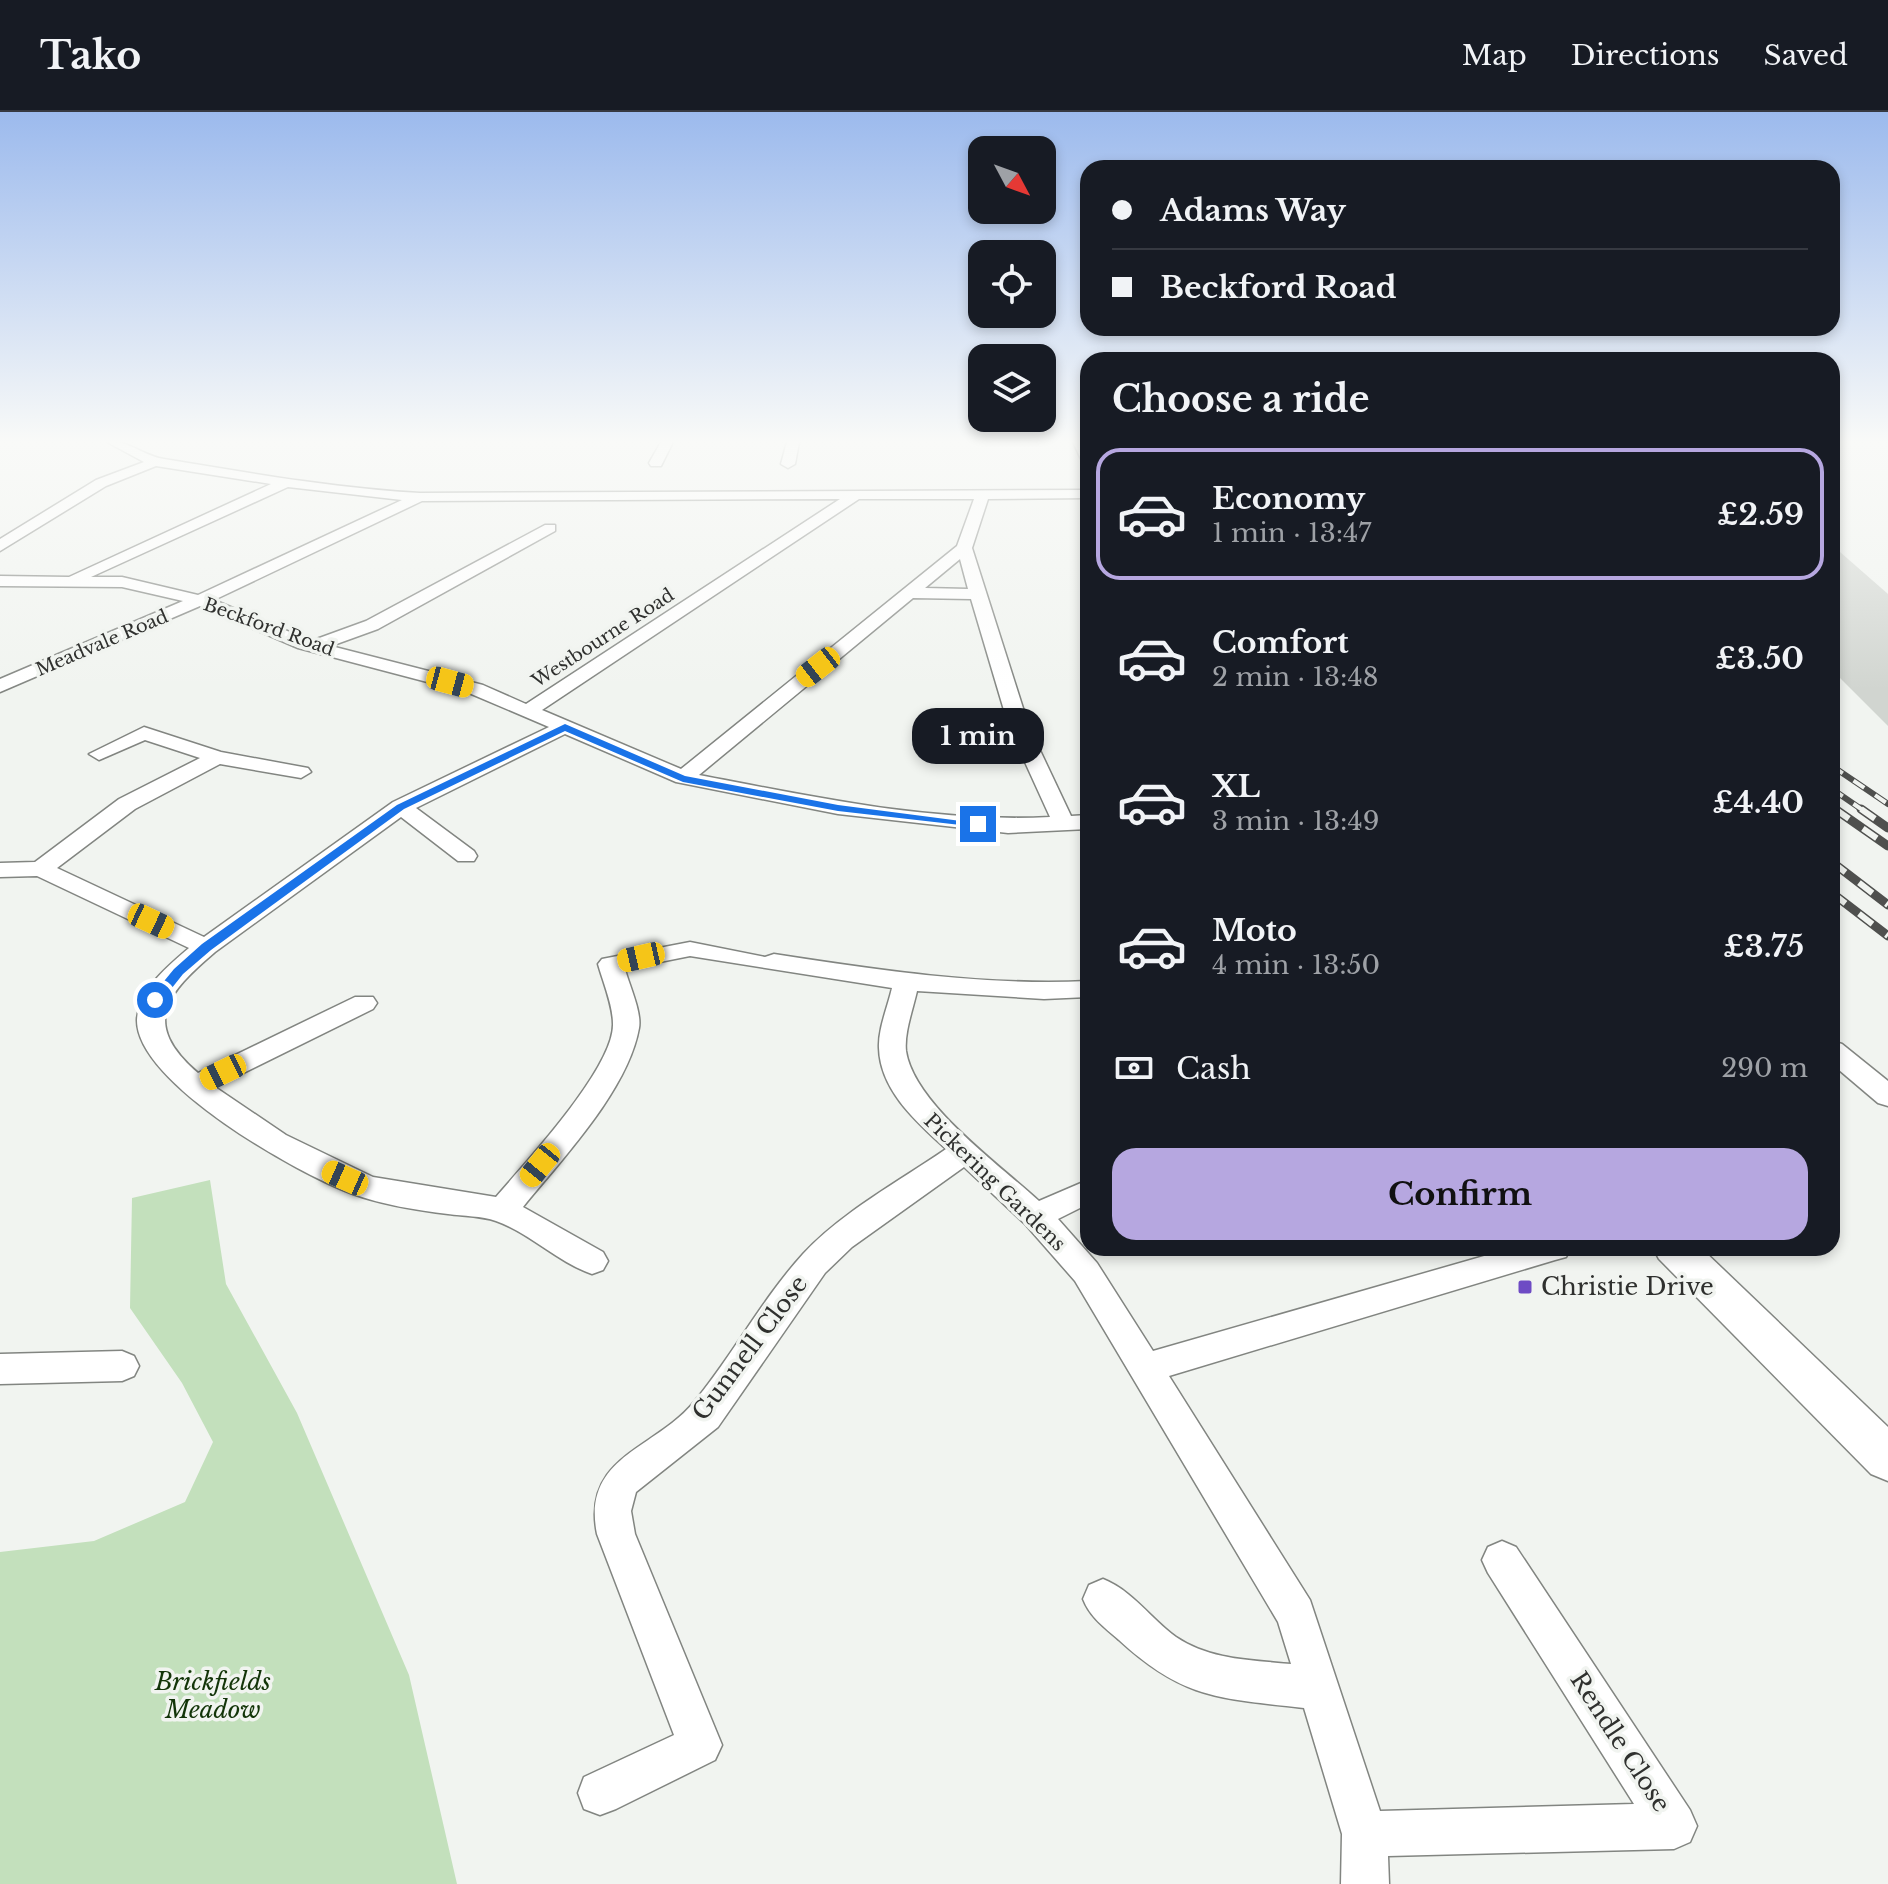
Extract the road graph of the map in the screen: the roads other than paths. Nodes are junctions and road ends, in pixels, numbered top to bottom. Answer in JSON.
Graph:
{"nodes":[{"id":1,"x":34,"y":525,"type":"edge"},
{"id":2,"x":193,"y":525,"type":"edge"},
{"id":3,"x":361,"y":525,"type":"edge"},
{"id":4,"x":811,"y":525,"type":"edge"},
{"id":5,"x":972,"y":525,"type":"edge"},
{"id":6,"x":550,"y":528,"type":"dead end"},
{"id":7,"x":0,"y":546,"type":"edge"},
{"id":8,"x":964,"y":548,"type":"junction"},
{"id":9,"x":0,"y":581,"type":"edge"},
{"id":10,"x":65,"y":583,"type":"junction"},
{"id":11,"x":912,"y":593,"type":"junction"},
{"id":12,"x":978,"y":594,"type":"junction"},
{"id":13,"x":200,"y":600,"type":"junction"},
{"id":14,"x":313,"y":646,"type":"junction"},
{"id":15,"x":0,"y":686,"type":"edge"},
{"id":16,"x":529,"y":710,"type":"junction"},
{"id":17,"x":565,"y":727,"type":"junction"},
{"id":18,"x":99,"y":754,"type":"dead end"},
{"id":19,"x":217,"y":757,"type":"junction"},
{"id":20,"x":301,"y":772,"type":"dead end"},
{"id":21,"x":683,"y":778,"type":"junction"},
{"id":22,"x":401,"y":807,"type":"junction"},
{"id":23,"x":1080,"y":822,"type":"edge"},
{"id":24,"x":1063,"y":823,"type":"junction"},
{"id":25,"x":466,"y":856,"type":"dead end"},
{"id":26,"x":41,"y":869,"type":"junction"},
{"id":27,"x":0,"y":870,"type":"edge"},
{"id":28,"x":206,"y":947,"type":"junction"},
{"id":29,"x":906,"y":982,"type":"junction"},
{"id":30,"x":1080,"y":989,"type":"edge"},
{"id":31,"x":364,"y":1003,"type":"dead end"},
{"id":32,"x":1840,"y":1057,"type":"edge"},
{"id":33,"x":194,"y":1086,"type":"junction"},
{"id":34,"x":1888,"y":1096,"type":"edge"},
{"id":35,"x":963,"y":1152,"type":"junction"},
{"id":36,"x":1080,"y":1195,"type":"edge"},
{"id":37,"x":503,"y":1210,"type":"junction"},
{"id":38,"x":1036,"y":1216,"type":"junction"},
{"id":39,"x":1528,"y":1256,"type":"edge"},
{"id":40,"x":1682,"y":1256,"type":"edge"},
{"id":41,"x":592,"y":1261,"type":"dead end"},
{"id":42,"x":122,"y":1366,"type":"dead end"},
{"id":43,"x":1145,"y":1368,"type":"junction"},
{"id":44,"x":0,"y":1369,"type":"edge"},
{"id":45,"x":1888,"y":1459,"type":"edge"},
{"id":46,"x":1502,"y":1560,"type":"dead end"},
{"id":47,"x":1103,"y":1599,"type":"dead end"},
{"id":48,"x":1319,"y":1688,"type":"junction"},
{"id":49,"x":600,"y":1793,"type":"dead end"},
{"id":50,"x":1365,"y":1834,"type":"junction"},
{"id":51,"x":1365,"y":1884,"type":"edge"}],
"edges":[{"from":1,"to":7,"type":"street"},
{"from":2,"to":10,"type":"street"},
{"from":3,"to":13,"type":"street","name":"Meadvale Road"},
{"from":4,"to":16,"type":"street","name":"Westbourne Road"},
{"from":5,"to":8,"type":"street"},
{"from":6,"to":14,"type":"street"},
{"from":8,"to":11,"type":"street"},
{"from":8,"to":12,"type":"street"},
{"from":9,"to":10,"type":"street","name":"Beckford Road"},
{"from":10,"to":13,"type":"street","name":"Beckford Road"},
{"from":11,"to":12,"type":"street"},
{"from":11,"to":21,"type":"street"},
{"from":12,"to":24,"type":"street"},
{"from":13,"to":14,"type":"street","name":"Beckford Road"},
{"from":13,"to":15,"type":"street","name":"Meadvale Road"},
{"from":14,"to":16,"type":"street","name":"Beckford Road"},
{"from":16,"to":17,"type":"street","name":"Beckford Road"},
{"from":17,"to":21,"type":"street","name":"Beckford Road"},
{"from":17,"to":22,"type":"street"},
{"from":18,"to":19,"type":"street"},
{"from":19,"to":20,"type":"street"},
{"from":19,"to":26,"type":"street"},
{"from":21,"to":24,"type":"street","name":"Beckford Road"},
{"from":22,"to":25,"type":"street"},
{"from":22,"to":28,"type":"street"},
{"from":23,"to":24,"type":"street","name":"Beckford Road"},
{"from":26,"to":27,"type":"street"},
{"from":26,"to":28,"type":"street"},
{"from":28,"to":33,"type":"street"},
{"from":29,"to":30,"type":"street"},
{"from":29,"to":35,"type":"street","name":"Pickering Gardens"},
{"from":29,"to":37,"type":"street"},
{"from":31,"to":33,"type":"street"},
{"from":32,"to":34,"type":"street"},
{"from":33,"to":37,"type":"street"},
{"from":35,"to":38,"type":"street","name":"Pickering Gardens"},
{"from":35,"to":49,"type":"street","name":"Gunnell Close"},
{"from":36,"to":38,"type":"street"},
{"from":37,"to":41,"type":"street"},
{"from":38,"to":43,"type":"street","name":"Pickering Gardens"},
{"from":39,"to":43,"type":"street"},
{"from":40,"to":45,"type":"street"},
{"from":42,"to":44,"type":"street"},
{"from":43,"to":48,"type":"street"},
{"from":46,"to":50,"type":"street","name":"Rendle Close"},
{"from":47,"to":48,"type":"street"},
{"from":48,"to":50,"type":"street"},
{"from":50,"to":51,"type":"street"}]}
